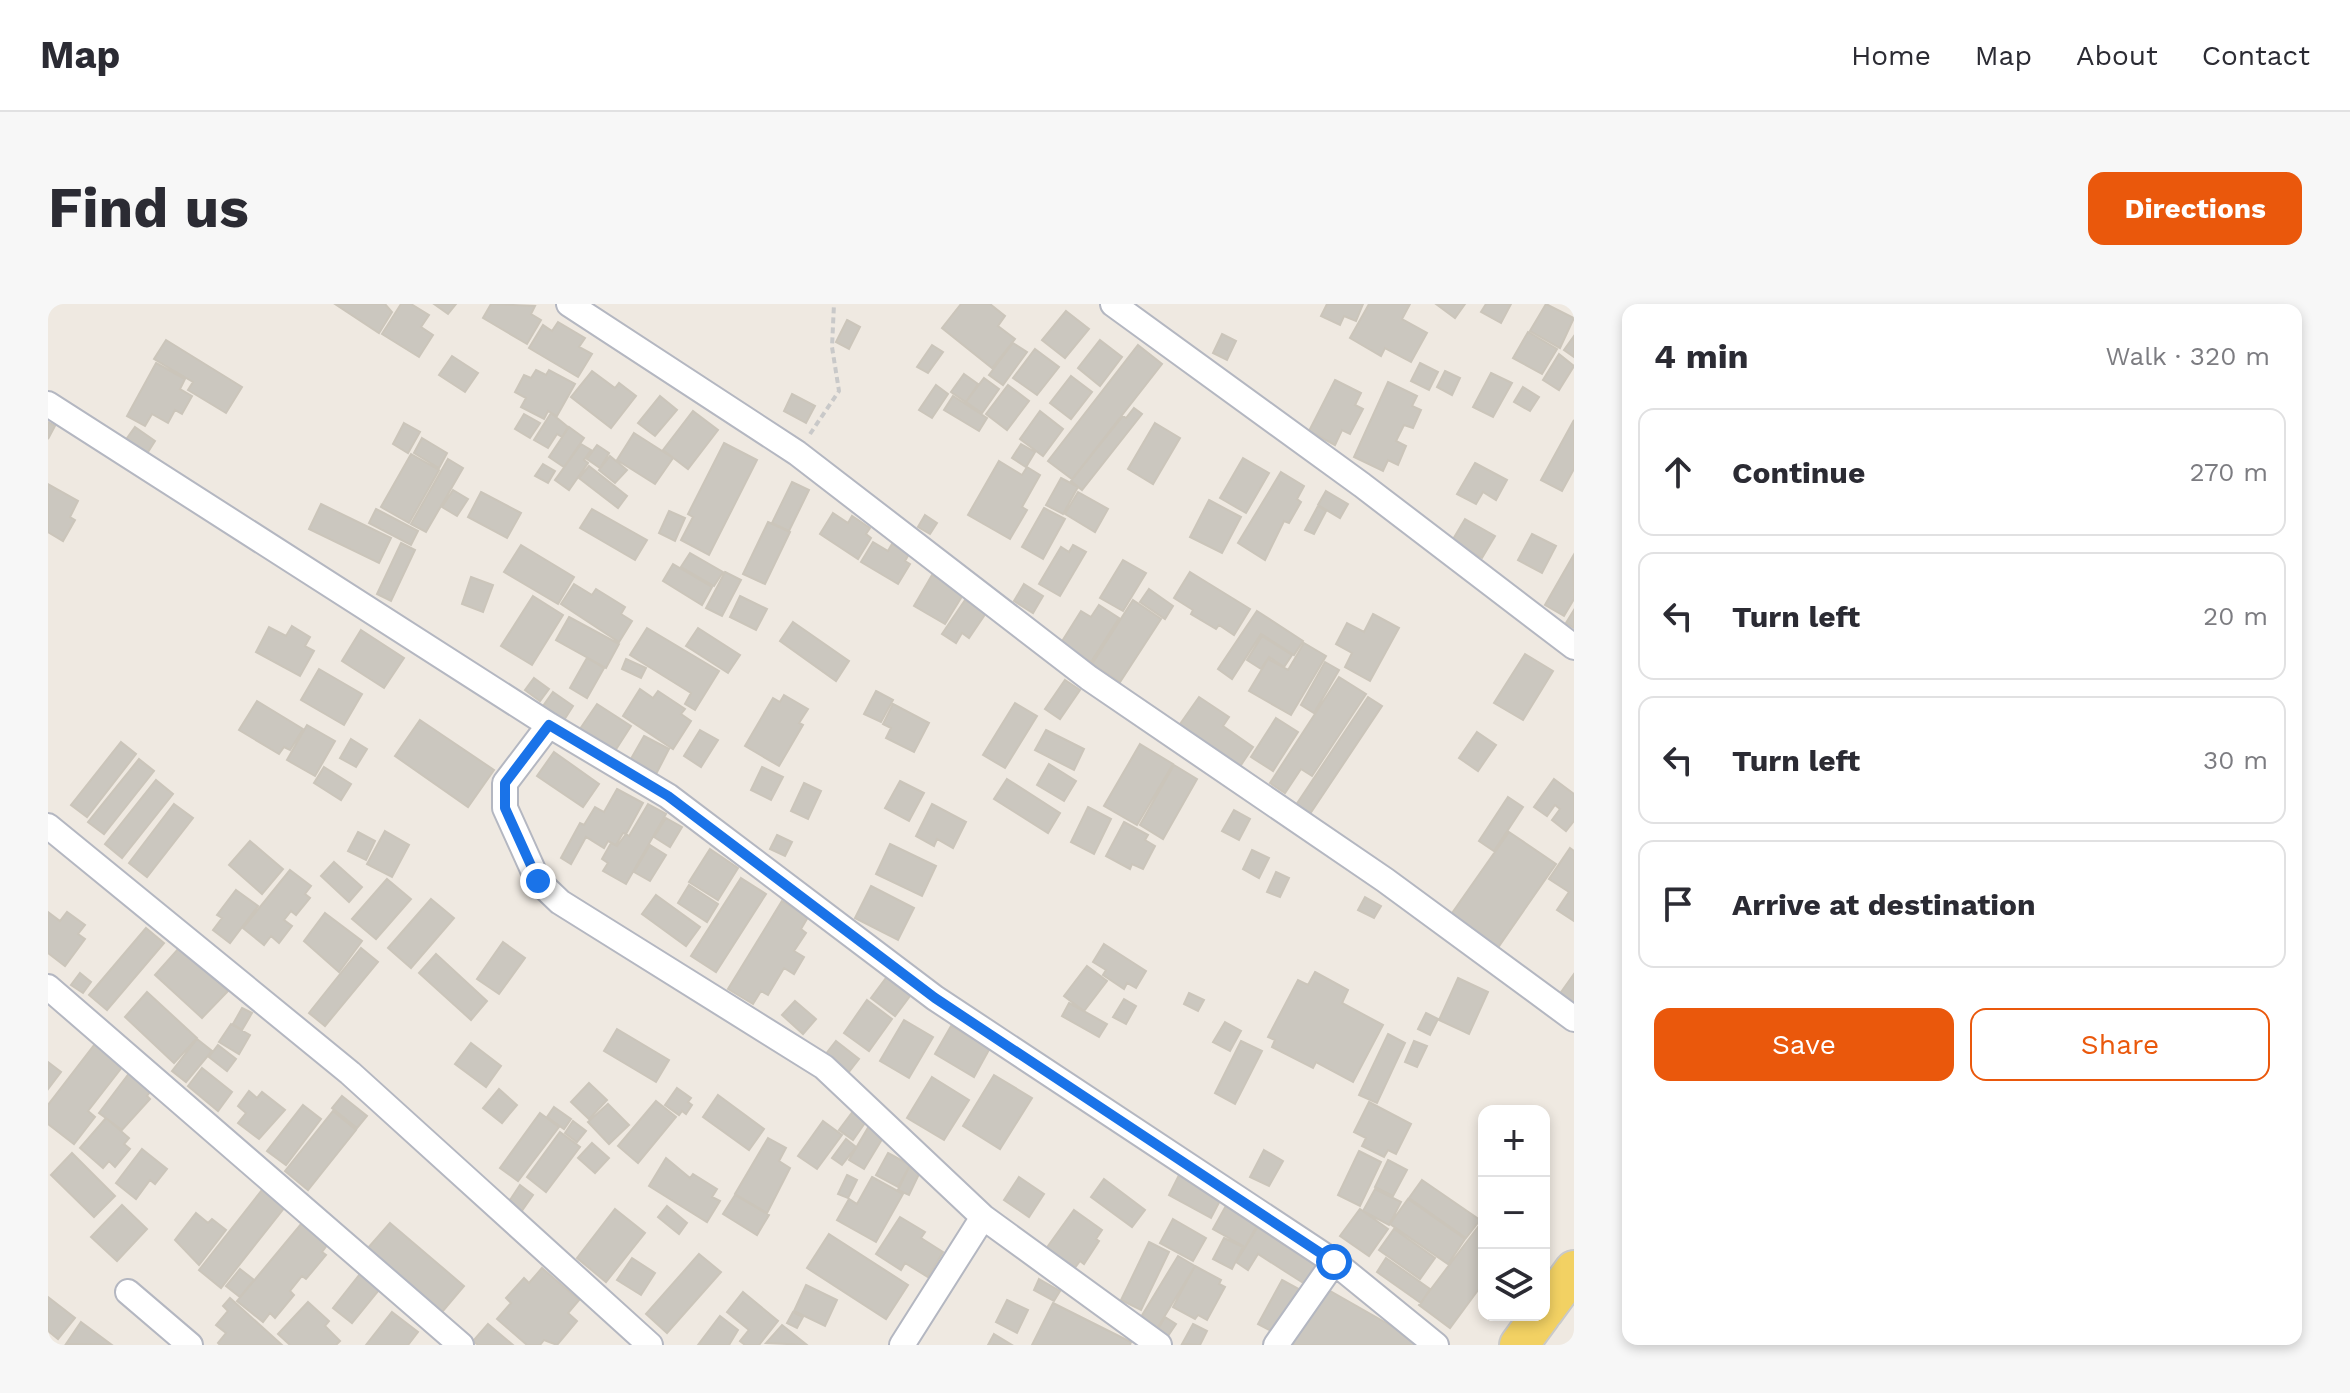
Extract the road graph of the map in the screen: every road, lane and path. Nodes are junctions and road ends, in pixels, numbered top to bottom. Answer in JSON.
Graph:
{"nodes":[{"id":1,"x":569,"y":304,"type":"edge"},
{"id":2,"x":834,"y":304,"type":"edge"},
{"id":3,"x":1113,"y":304,"type":"edge"},
{"id":4,"x":48,"y":404,"type":"edge"},
{"id":5,"x":797,"y":453,"type":"junction"},
{"id":6,"x":1574,"y":647,"type":"edge"},
{"id":7,"x":549,"y":725,"type":"junction"},
{"id":8,"x":48,"y":826,"type":"edge"},
{"id":9,"x":48,"y":987,"type":"edge"},
{"id":10,"x":1574,"y":1019,"type":"edge"},
{"id":11,"x":983,"y":1217,"type":"junction"},
{"id":12,"x":1334,"y":1262,"type":"junction"},
{"id":13,"x":1574,"y":1270,"type":"edge"},
{"id":14,"x":128,"y":1292,"type":"dead end"},
{"id":15,"x":1550,"y":1303,"type":"edge"},
{"id":16,"x":1537,"y":1321,"type":"edge"},
{"id":17,"x":190,"y":1345,"type":"edge"},
{"id":18,"x":461,"y":1345,"type":"edge"},
{"id":19,"x":650,"y":1345,"type":"edge"},
{"id":20,"x":902,"y":1345,"type":"edge"},
{"id":21,"x":1159,"y":1345,"type":"edge"},
{"id":22,"x":1276,"y":1345,"type":"edge"},
{"id":23,"x":1436,"y":1345,"type":"edge"},
{"id":24,"x":1519,"y":1345,"type":"edge"}],
"edges":[{"from":1,"to":5,"type":"street"},
{"from":2,"to":5,"type":"path"},
{"from":3,"to":6,"type":"street"},
{"from":4,"to":7,"type":"street"},
{"from":5,"to":10,"type":"street"},
{"from":7,"to":11,"type":"street"},
{"from":7,"to":12,"type":"street"},
{"from":8,"to":19,"type":"street"},
{"from":9,"to":18,"type":"street"},
{"from":11,"to":20,"type":"street"},
{"from":11,"to":21,"type":"street"},
{"from":12,"to":22,"type":"street"},
{"from":12,"to":23,"type":"street"},
{"from":13,"to":15,"type":"main road"},
{"from":14,"to":17,"type":"street"},
{"from":16,"to":24,"type":"main road"}]}
